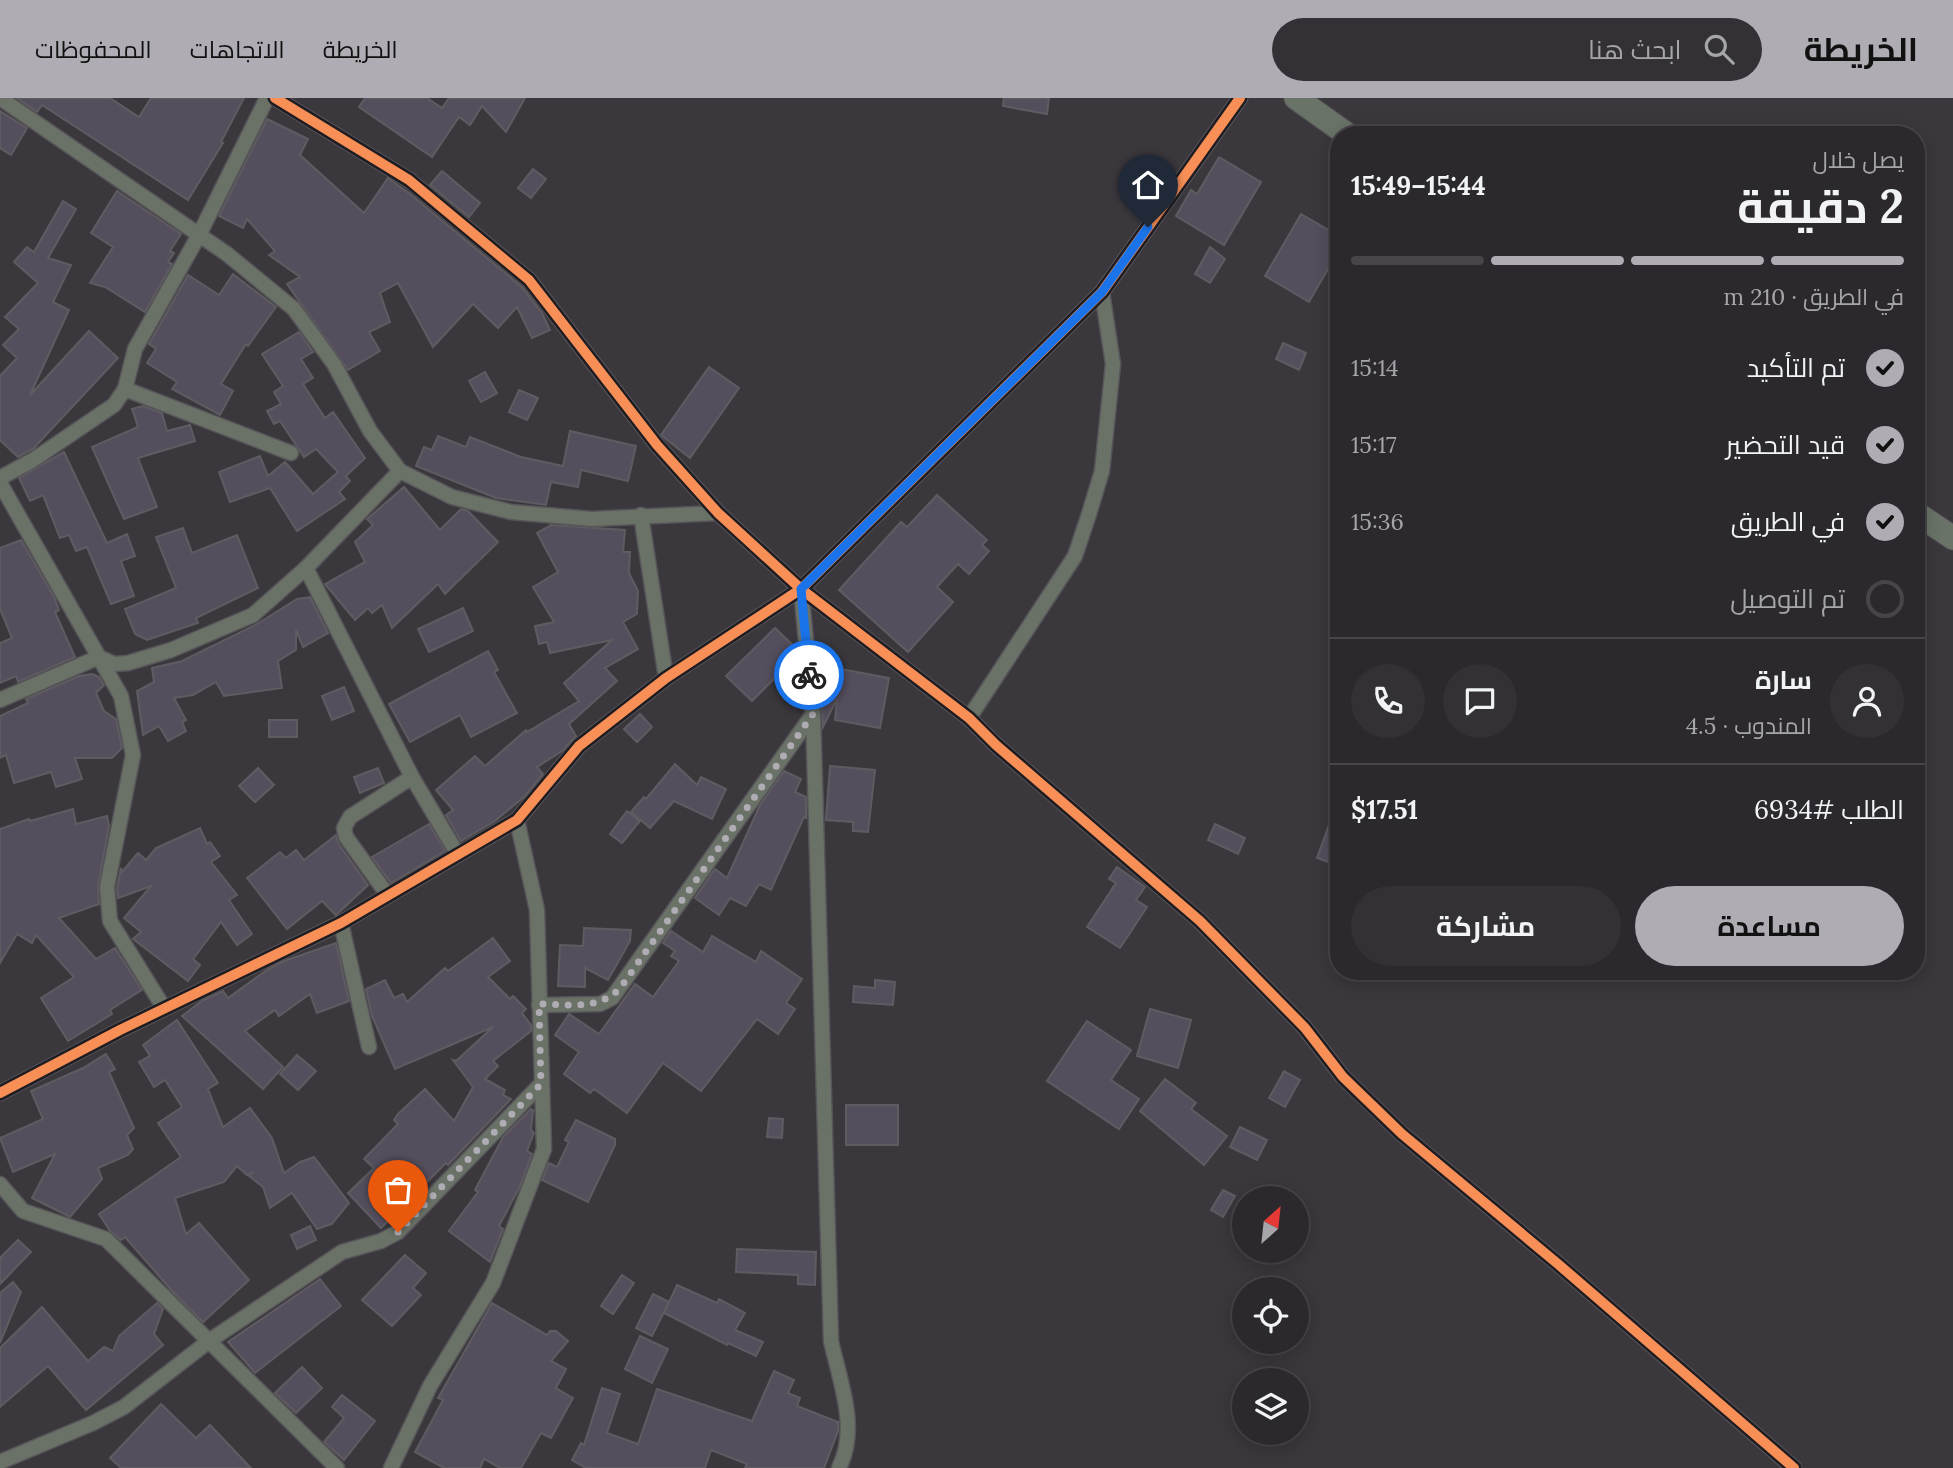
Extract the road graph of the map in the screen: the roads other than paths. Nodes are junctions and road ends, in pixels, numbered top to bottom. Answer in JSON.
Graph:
{"nodes":[{"id":1,"x":0,"y":98,"type":"edge"},
{"id":2,"x":267,"y":98,"type":"edge"},
{"id":3,"x":275,"y":98,"type":"edge"},
{"id":4,"x":1240,"y":98,"type":"edge"},
{"id":5,"x":1277,"y":98,"type":"edge"},
{"id":6,"x":1302,"y":103,"type":"edge"},
{"id":7,"x":1335,"y":126,"type":"edge"},
{"id":8,"x":199,"y":235,"type":"junction"},
{"id":9,"x":1102,"y":292,"type":"junction"},
{"id":10,"x":125,"y":389,"type":"junction"},
{"id":11,"x":290,"y":453,"type":"dead end"},
{"id":12,"x":400,"y":471,"type":"junction"},
{"id":13,"x":0,"y":478,"type":"edge"},
{"id":14,"x":0,"y":483,"type":"edge"},
{"id":15,"x":718,"y":513,"type":"junction"},
{"id":16,"x":641,"y":515,"type":"junction"},
{"id":17,"x":1925,"y":519,"type":"edge"},
{"id":18,"x":1953,"y":538,"type":"edge"},
{"id":19,"x":306,"y":568,"type":"junction"},
{"id":20,"x":801,"y":589,"type":"junction"},
{"id":21,"x":99,"y":657,"type":"junction"},
{"id":22,"x":666,"y":678,"type":"junction"},
{"id":23,"x":0,"y":701,"type":"edge"},
{"id":24,"x":813,"y":714,"type":"junction"},
{"id":25,"x":969,"y":718,"type":"junction"},
{"id":26,"x":412,"y":776,"type":"junction"},
{"id":27,"x":517,"y":820,"type":"junction"},
{"id":28,"x":457,"y":853,"type":"junction"},
{"id":29,"x":387,"y":894,"type":"junction"},
{"id":30,"x":341,"y":923,"type":"junction"},
{"id":31,"x":539,"y":1004,"type":"junction"},
{"id":32,"x":164,"y":1008,"type":"junction"},
{"id":33,"x":369,"y":1047,"type":"dead end"},
{"id":34,"x":541,"y":1084,"type":"junction"},
{"id":35,"x":0,"y":1093,"type":"edge"},
{"id":36,"x":0,"y":1184,"type":"edge"},
{"id":37,"x":209,"y":1341,"type":"junction"},
{"id":38,"x":0,"y":1462,"type":"edge"},
{"id":39,"x":337,"y":1468,"type":"edge"},
{"id":40,"x":391,"y":1468,"type":"edge"},
{"id":41,"x":839,"y":1468,"type":"edge"},
{"id":42,"x":1794,"y":1468,"type":"edge"}],
"edges":[{"from":1,"to":8,"type":"street"},
{"from":2,"to":8,"type":"street"},
{"from":3,"to":15,"type":"street"},
{"from":4,"to":9,"type":"street"},
{"from":5,"to":6,"type":"main road"},
{"from":6,"to":7,"type":"main road"},
{"from":8,"to":10,"type":"street"},
{"from":8,"to":12,"type":"street"},
{"from":9,"to":20,"type":"street"},
{"from":9,"to":25,"type":"street"},
{"from":10,"to":11,"type":"street"},
{"from":10,"to":13,"type":"street"},
{"from":12,"to":16,"type":"street"},
{"from":12,"to":19,"type":"street"},
{"from":14,"to":21,"type":"street"},
{"from":15,"to":16,"type":"street"},
{"from":15,"to":20,"type":"street"},
{"from":16,"to":22,"type":"street"},
{"from":17,"to":18,"type":"main road"},
{"from":19,"to":21,"type":"street"},
{"from":19,"to":26,"type":"street"},
{"from":20,"to":22,"type":"street"},
{"from":20,"to":24,"type":"street"},
{"from":20,"to":25,"type":"street"},
{"from":21,"to":23,"type":"street"},
{"from":21,"to":32,"type":"street"},
{"from":22,"to":27,"type":"street"},
{"from":24,"to":31,"type":"street"},
{"from":24,"to":41,"type":"street"},
{"from":25,"to":42,"type":"street"},
{"from":26,"to":28,"type":"street"},
{"from":26,"to":29,"type":"street"},
{"from":27,"to":28,"type":"street"},
{"from":27,"to":31,"type":"street"},
{"from":28,"to":29,"type":"street"},
{"from":29,"to":30,"type":"street"},
{"from":30,"to":32,"type":"street"},
{"from":30,"to":33,"type":"street"},
{"from":31,"to":34,"type":"street"},
{"from":32,"to":35,"type":"street"},
{"from":34,"to":37,"type":"street"},
{"from":34,"to":40,"type":"street"},
{"from":36,"to":37,"type":"street"},
{"from":37,"to":38,"type":"street"},
{"from":37,"to":39,"type":"street"}]}
